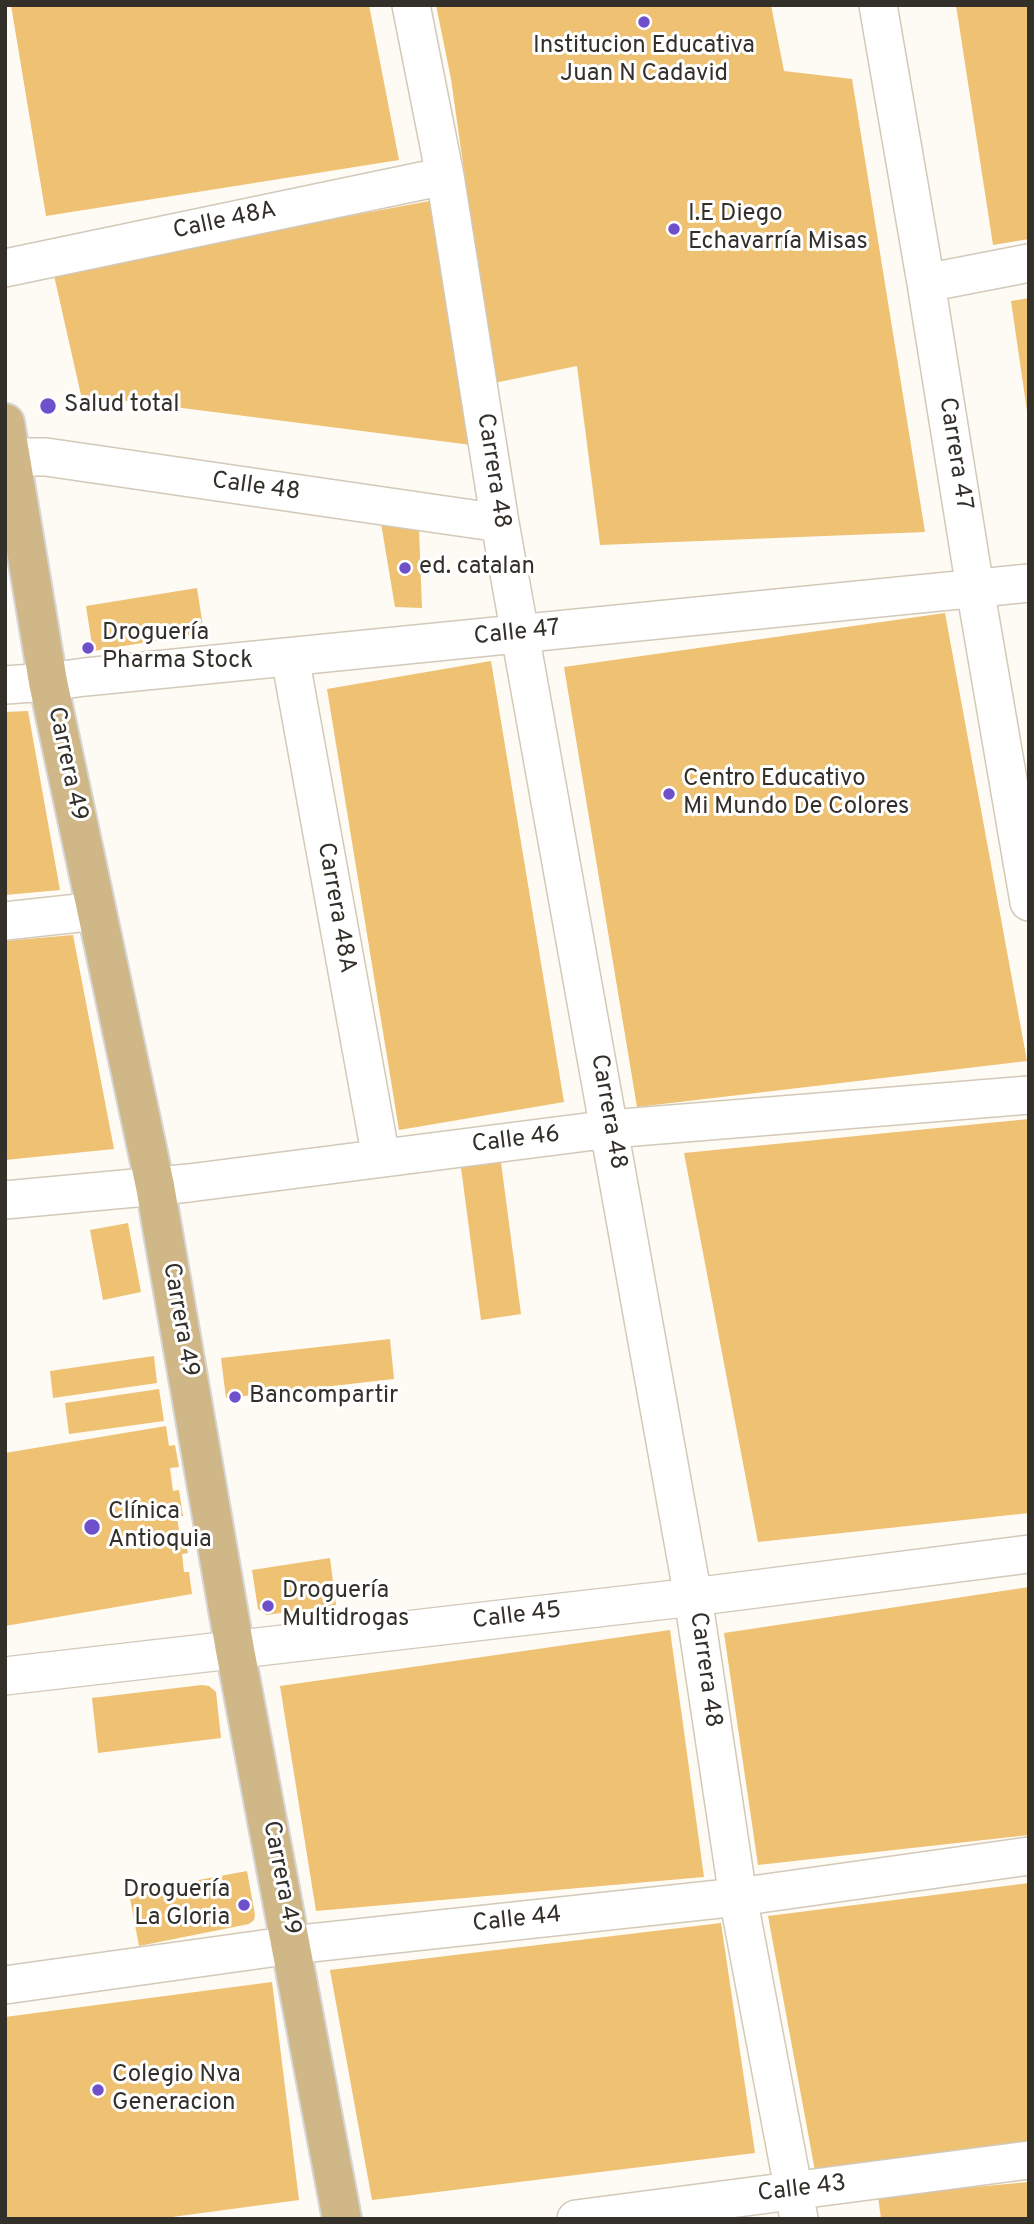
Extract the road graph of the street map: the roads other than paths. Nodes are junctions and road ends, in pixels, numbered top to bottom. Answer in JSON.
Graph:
{"nodes":[{"id":1,"x":411,"y":5,"type":"edge"},
{"id":2,"x":878,"y":5,"type":"edge"},
{"id":3,"x":445,"y":177,"type":"junction"},
{"id":4,"x":1029,"y":263,"type":"edge"},
{"id":5,"x":5,"y":268,"type":"edge"},
{"id":6,"x":926,"y":283,"type":"junction"},
{"id":7,"x":8,"y":441,"type":"edge"},
{"id":8,"x":500,"y":523,"type":"junction"},
{"id":9,"x":1029,"y":583,"type":"edge"},
{"id":10,"x":975,"y":588,"type":"junction"},
{"id":11,"x":520,"y":633,"type":"junction"},
{"id":12,"x":290,"y":657,"type":"junction"},
{"id":13,"x":48,"y":682,"type":"junction"},
{"id":14,"x":5,"y":685,"type":"edge"},
{"id":15,"x":1029,"y":902,"type":"edge"},
{"id":16,"x":97,"y":911,"type":"junction"},
{"id":17,"x":5,"y":921,"type":"edge"},
{"id":18,"x":1029,"y":1095,"type":"edge"},
{"id":19,"x":610,"y":1129,"type":"junction"},
{"id":20,"x":381,"y":1158,"type":"junction"},
{"id":21,"x":155,"y":1186,"type":"junction"},
{"id":22,"x":5,"y":1200,"type":"edge"},
{"id":23,"x":1029,"y":1554,"type":"edge"},
{"id":24,"x":693,"y":1597,"type":"junction"},
{"id":25,"x":235,"y":1650,"type":"junction"},
{"id":26,"x":5,"y":1676,"type":"edge"},
{"id":27,"x":1029,"y":1856,"type":"edge"},
{"id":28,"x":738,"y":1897,"type":"junction"},
{"id":29,"x":292,"y":1945,"type":"junction"},
{"id":30,"x":5,"y":1985,"type":"edge"},
{"id":31,"x":1029,"y":2160,"type":"edge"},
{"id":32,"x":796,"y":2205,"type":"edge"},
{"id":33,"x":342,"y":2219,"type":"edge"},
{"id":34,"x":576,"y":2219,"type":"edge"}],
"edges":[{"from":1,"to":3,"type":"street","name":"Carrera 48"},
{"from":2,"to":6,"type":"street","name":"Carrera 47"},
{"from":3,"to":5,"type":"street","name":"Calle 48A"},
{"from":3,"to":8,"type":"street","name":"Carrera 48"},
{"from":4,"to":6,"type":"street"},
{"from":6,"to":10,"type":"street","name":"Carrera 47"},
{"from":7,"to":8,"type":"street","name":"Calle 48"},
{"from":7,"to":13,"type":"main road","name":"Carrera 49"},
{"from":8,"to":11,"type":"street","name":"Carrera 48"},
{"from":9,"to":10,"type":"street","name":"Calle 47"},
{"from":10,"to":11,"type":"street","name":"Calle 47"},
{"from":10,"to":15,"type":"street","name":"Carrera 47"},
{"from":11,"to":12,"type":"street","name":"Calle 47"},
{"from":11,"to":19,"type":"street","name":"Carrera 48"},
{"from":12,"to":13,"type":"street","name":"Calle 47"},
{"from":12,"to":20,"type":"street","name":"Carrera 48A"},
{"from":13,"to":14,"type":"street","name":"Calle 47"},
{"from":13,"to":16,"type":"main road","name":"Carrera 49"},
{"from":16,"to":17,"type":"street"},
{"from":16,"to":21,"type":"main road","name":"Carrera 49"},
{"from":18,"to":19,"type":"street","name":"Calle 46"},
{"from":19,"to":20,"type":"street","name":"Calle 46"},
{"from":19,"to":24,"type":"street","name":"Carrera 48"},
{"from":20,"to":21,"type":"street","name":"Calle 46"},
{"from":21,"to":22,"type":"street","name":"Calle 46"},
{"from":21,"to":25,"type":"main road","name":"Carrera 49"},
{"from":23,"to":24,"type":"street","name":"Calle 45"},
{"from":24,"to":25,"type":"street","name":"Calle 45"},
{"from":24,"to":28,"type":"street","name":"Carrera 48"},
{"from":25,"to":26,"type":"street","name":"Calle 45"},
{"from":25,"to":29,"type":"main road","name":"Carrera 49"},
{"from":27,"to":28,"type":"street","name":"Calle 44"},
{"from":28,"to":29,"type":"street","name":"Calle 44"},
{"from":28,"to":32,"type":"street","name":"Carrera 48"},
{"from":29,"to":30,"type":"street","name":"Calle 44"},
{"from":29,"to":33,"type":"main road","name":"Carrera 49"},
{"from":31,"to":32,"type":"street","name":"Calle 43"},
{"from":32,"to":34,"type":"street","name":"Calle 43"}]}
